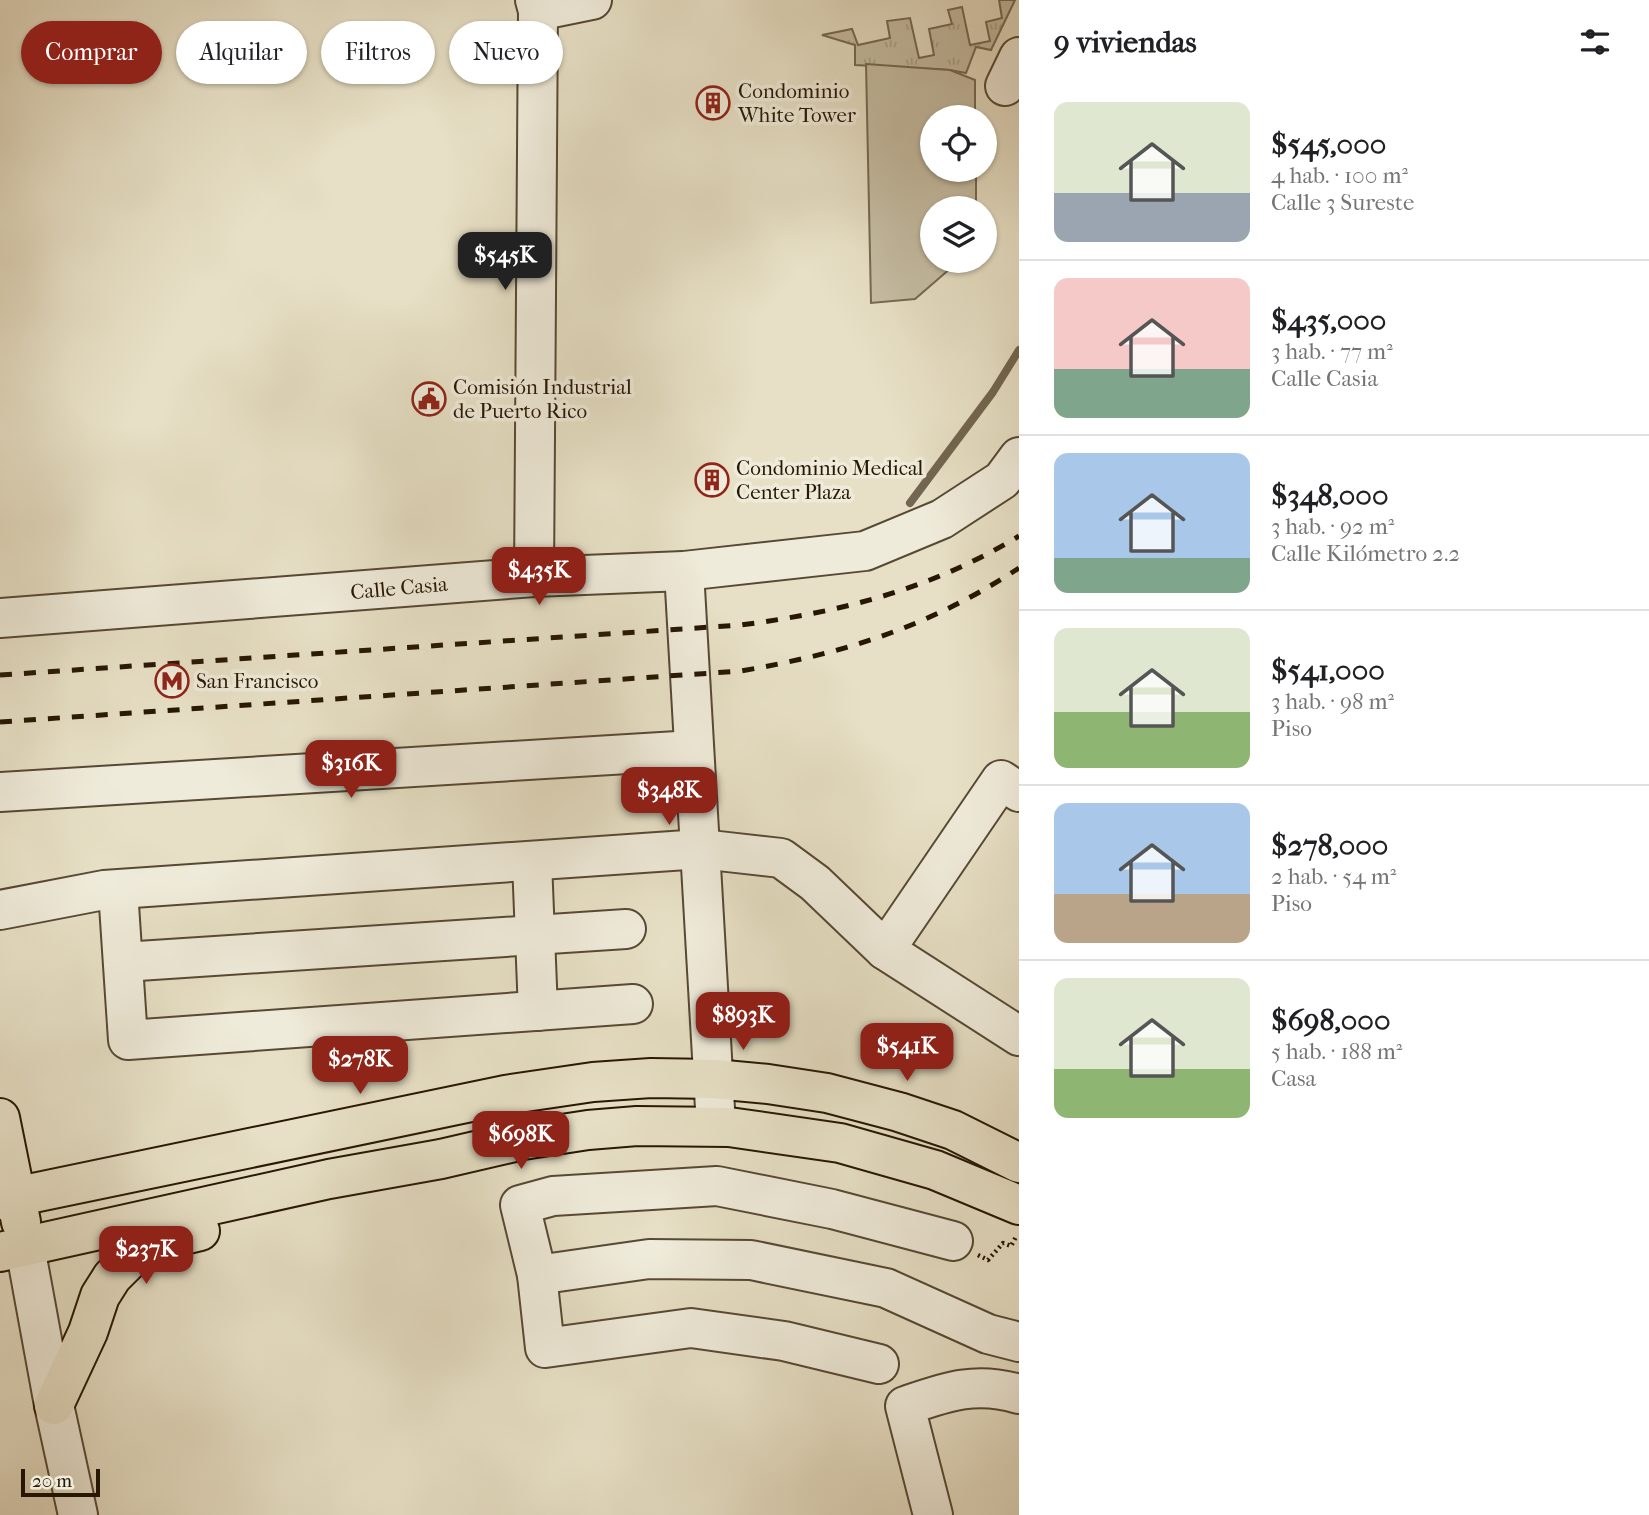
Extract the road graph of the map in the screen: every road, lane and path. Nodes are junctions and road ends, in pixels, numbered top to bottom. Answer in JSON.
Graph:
{"nodes":[{"id":1,"x":592,"y":0,"type":"edge"},
{"id":2,"x":536,"y":5,"type":"edge"},
{"id":3,"x":1019,"y":457,"type":"edge"},
{"id":4,"x":684,"y":571,"type":"junction"},
{"id":5,"x":534,"y":577,"type":"junction"},
{"id":6,"x":0,"y":618,"type":"edge"},
{"id":7,"x":694,"y":750,"type":"junction"},
{"id":8,"x":0,"y":792,"type":"edge"},
{"id":9,"x":1019,"y":792,"type":"edge"},
{"id":10,"x":701,"y":849,"type":"junction"},
{"id":11,"x":532,"y":863,"type":"junction"},
{"id":12,"x":118,"y":890,"type":"junction"},
{"id":13,"x":0,"y":910,"type":"edge"},
{"id":14,"x":626,"y":929,"type":"dead end"},
{"id":15,"x":536,"y":934,"type":"junction"},
{"id":16,"x":885,"y":950,"type":"junction"},
{"id":17,"x":122,"y":962,"type":"junction"},
{"id":18,"x":634,"y":1004,"type":"dead end"},
{"id":19,"x":538,"y":1011,"type":"junction"},
{"id":20,"x":1019,"y":1036,"type":"edge"},
{"id":21,"x":714,"y":1079,"type":"junction"},
{"id":22,"x":0,"y":1118,"type":"edge"},
{"id":23,"x":716,"y":1126,"type":"junction"},
{"id":24,"x":1019,"y":1163,"type":"edge"},
{"id":25,"x":262,"y":1195,"type":"junction"},
{"id":26,"x":8,"y":1199,"type":"edge"},
{"id":27,"x":1015,"y":1216,"type":"edge"},
{"id":28,"x":953,"y":1241,"type":"dead end"},
{"id":29,"x":13,"y":1250,"type":"edge"},
{"id":30,"x":988,"y":1260,"type":"dead end"},
{"id":31,"x":537,"y":1275,"type":"junction"},
{"id":32,"x":1019,"y":1342,"type":"edge"},
{"id":33,"x":879,"y":1364,"type":"dead end"},
{"id":34,"x":1019,"y":1394,"type":"edge"},
{"id":35,"x":54,"y":1405,"type":"junction"},
{"id":36,"x":78,"y":1515,"type":"edge"},
{"id":37,"x":933,"y":1515,"type":"edge"}],
"edges":[{"from":1,"to":2,"type":"street"},
{"from":2,"to":5,"type":"street"},
{"from":3,"to":4,"type":"street","name":"Calle Casia"},
{"from":4,"to":5,"type":"street","name":"Calle Casia"},
{"from":4,"to":7,"type":"street"},
{"from":5,"to":6,"type":"street","name":"Calle Casia"},
{"from":7,"to":8,"type":"street"},
{"from":7,"to":10,"type":"street"},
{"from":9,"to":16,"type":"street"},
{"from":10,"to":11,"type":"street"},
{"from":10,"to":16,"type":"street"},
{"from":10,"to":21,"type":"street"},
{"from":11,"to":12,"type":"street"},
{"from":11,"to":15,"type":"street"},
{"from":12,"to":13,"type":"street"},
{"from":12,"to":17,"type":"street"},
{"from":14,"to":15,"type":"street"},
{"from":15,"to":17,"type":"street"},
{"from":15,"to":19,"type":"street"},
{"from":16,"to":20,"type":"street"},
{"from":17,"to":19,"type":"street"},
{"from":18,"to":19,"type":"street"},
{"from":21,"to":23,"type":"street"},
{"from":21,"to":24,"type":"main road"},
{"from":21,"to":26,"type":"main road"},
{"from":22,"to":26,"type":"main road"},
{"from":23,"to":25,"type":"main road"},
{"from":23,"to":27,"type":"main road"},
{"from":25,"to":29,"type":"main road"},
{"from":25,"to":35,"type":"main road"},
{"from":26,"to":29,"type":"main road"},
{"from":27,"to":30,"type":"path"},
{"from":28,"to":31,"type":"street"},
{"from":29,"to":35,"type":"street"},
{"from":31,"to":32,"type":"street"},
{"from":31,"to":33,"type":"street"},
{"from":34,"to":37,"type":"street"},
{"from":35,"to":36,"type":"street"}]}
